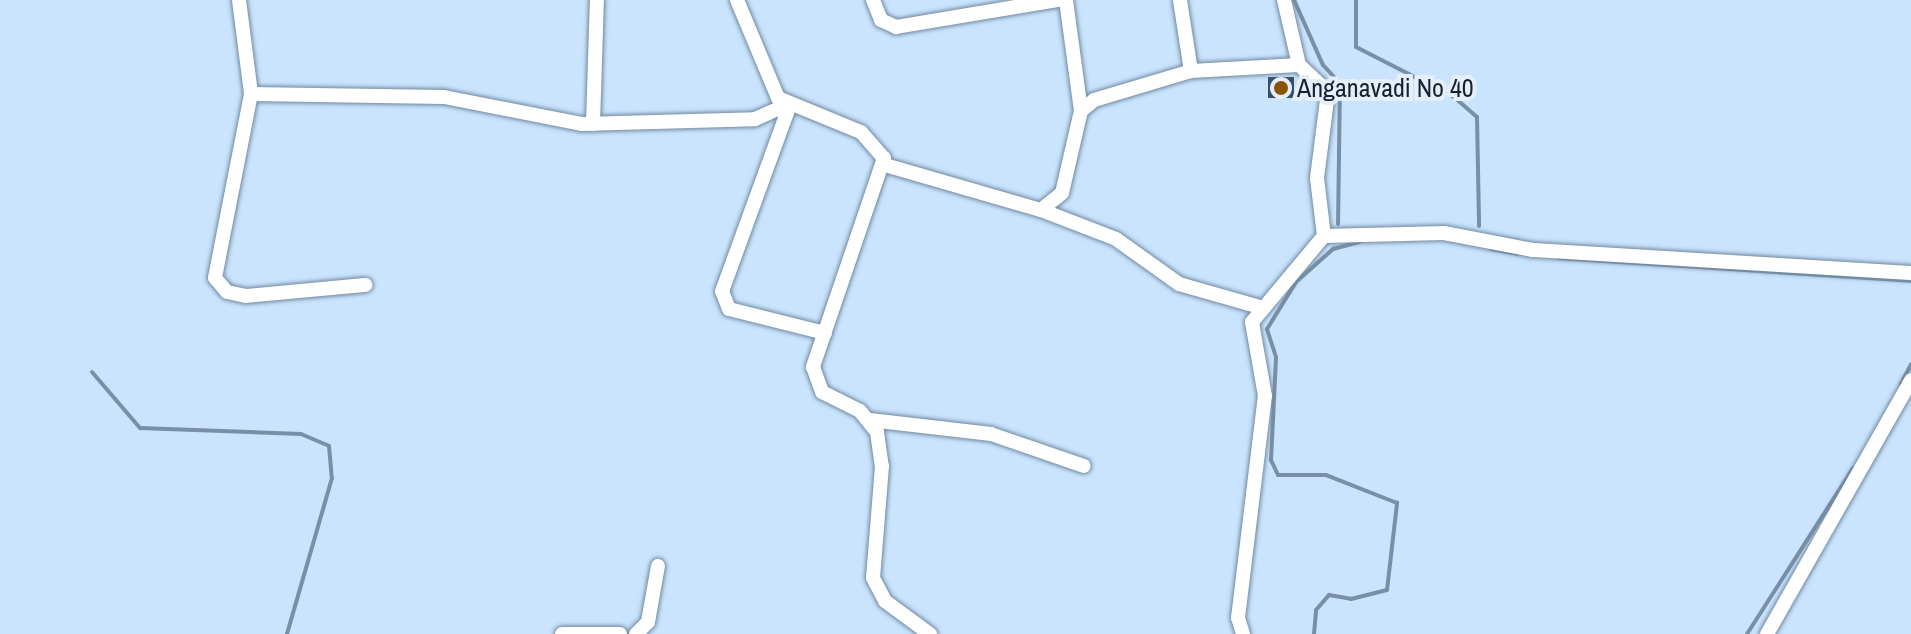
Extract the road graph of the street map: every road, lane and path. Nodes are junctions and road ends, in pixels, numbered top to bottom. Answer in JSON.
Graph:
{"nodes":[{"id":1,"x":239,"y":0,"type":"edge"},
{"id":2,"x":597,"y":0,"type":"edge"},
{"id":3,"x":737,"y":0,"type":"edge"},
{"id":4,"x":873,"y":0,"type":"edge"},
{"id":5,"x":1058,"y":0,"type":"edge"},
{"id":6,"x":1066,"y":0,"type":"edge"},
{"id":7,"x":1180,"y":0,"type":"edge"},
{"id":8,"x":1284,"y":0,"type":"edge"},
{"id":9,"x":1299,"y":65,"type":"junction"},
{"id":10,"x":1191,"y":71,"type":"junction"},
{"id":11,"x":251,"y":94,"type":"junction"},
{"id":12,"x":788,"y":106,"type":"junction"},
{"id":13,"x":1081,"y":111,"type":"junction"},
{"id":14,"x":593,"y":124,"type":"junction"},
{"id":15,"x":885,"y":165,"type":"junction"},
{"id":16,"x":1041,"y":210,"type":"junction"},
{"id":17,"x":1324,"y":236,"type":"junction"},
{"id":18,"x":1911,"y":273,"type":"edge"},
{"id":19,"x":365,"y":285,"type":"dead end"},
{"id":20,"x":1260,"y":307,"type":"junction"},
{"id":21,"x":825,"y":333,"type":"junction"},
{"id":22,"x":1911,"y":380,"type":"edge"},
{"id":23,"x":870,"y":420,"type":"junction"},
{"id":24,"x":1084,"y":466,"type":"dead end"},
{"id":25,"x":658,"y":566,"type":"dead end"},
{"id":26,"x":1238,"y":618,"type":"junction"},
{"id":27,"x":562,"y":634,"type":"edge"},
{"id":28,"x":620,"y":634,"type":"edge"},
{"id":29,"x":636,"y":634,"type":"edge"},
{"id":30,"x":930,"y":634,"type":"edge"},
{"id":31,"x":1231,"y":634,"type":"edge"},
{"id":32,"x":1243,"y":634,"type":"edge"},
{"id":33,"x":1767,"y":634,"type":"edge"}],
"edges":[{"from":1,"to":11,"type":"street"},
{"from":2,"to":14,"type":"street"},
{"from":3,"to":12,"type":"street"},
{"from":4,"to":5,"type":"street"},
{"from":6,"to":13,"type":"street"},
{"from":7,"to":10,"type":"street"},
{"from":8,"to":9,"type":"street"},
{"from":9,"to":10,"type":"street"},
{"from":9,"to":17,"type":"street"},
{"from":10,"to":13,"type":"street"},
{"from":11,"to":14,"type":"street"},
{"from":11,"to":19,"type":"street"},
{"from":12,"to":14,"type":"street"},
{"from":12,"to":15,"type":"street"},
{"from":12,"to":21,"type":"street"},
{"from":13,"to":16,"type":"street"},
{"from":15,"to":16,"type":"street"},
{"from":15,"to":21,"type":"street"},
{"from":16,"to":20,"type":"street"},
{"from":17,"to":18,"type":"street"},
{"from":17,"to":20,"type":"street"},
{"from":20,"to":26,"type":"street"},
{"from":21,"to":23,"type":"street"},
{"from":22,"to":33,"type":"street"},
{"from":23,"to":24,"type":"street"},
{"from":23,"to":30,"type":"street"},
{"from":25,"to":29,"type":"street"},
{"from":26,"to":31,"type":"street"},
{"from":26,"to":32,"type":"street"},
{"from":27,"to":28,"type":"street"}]}
